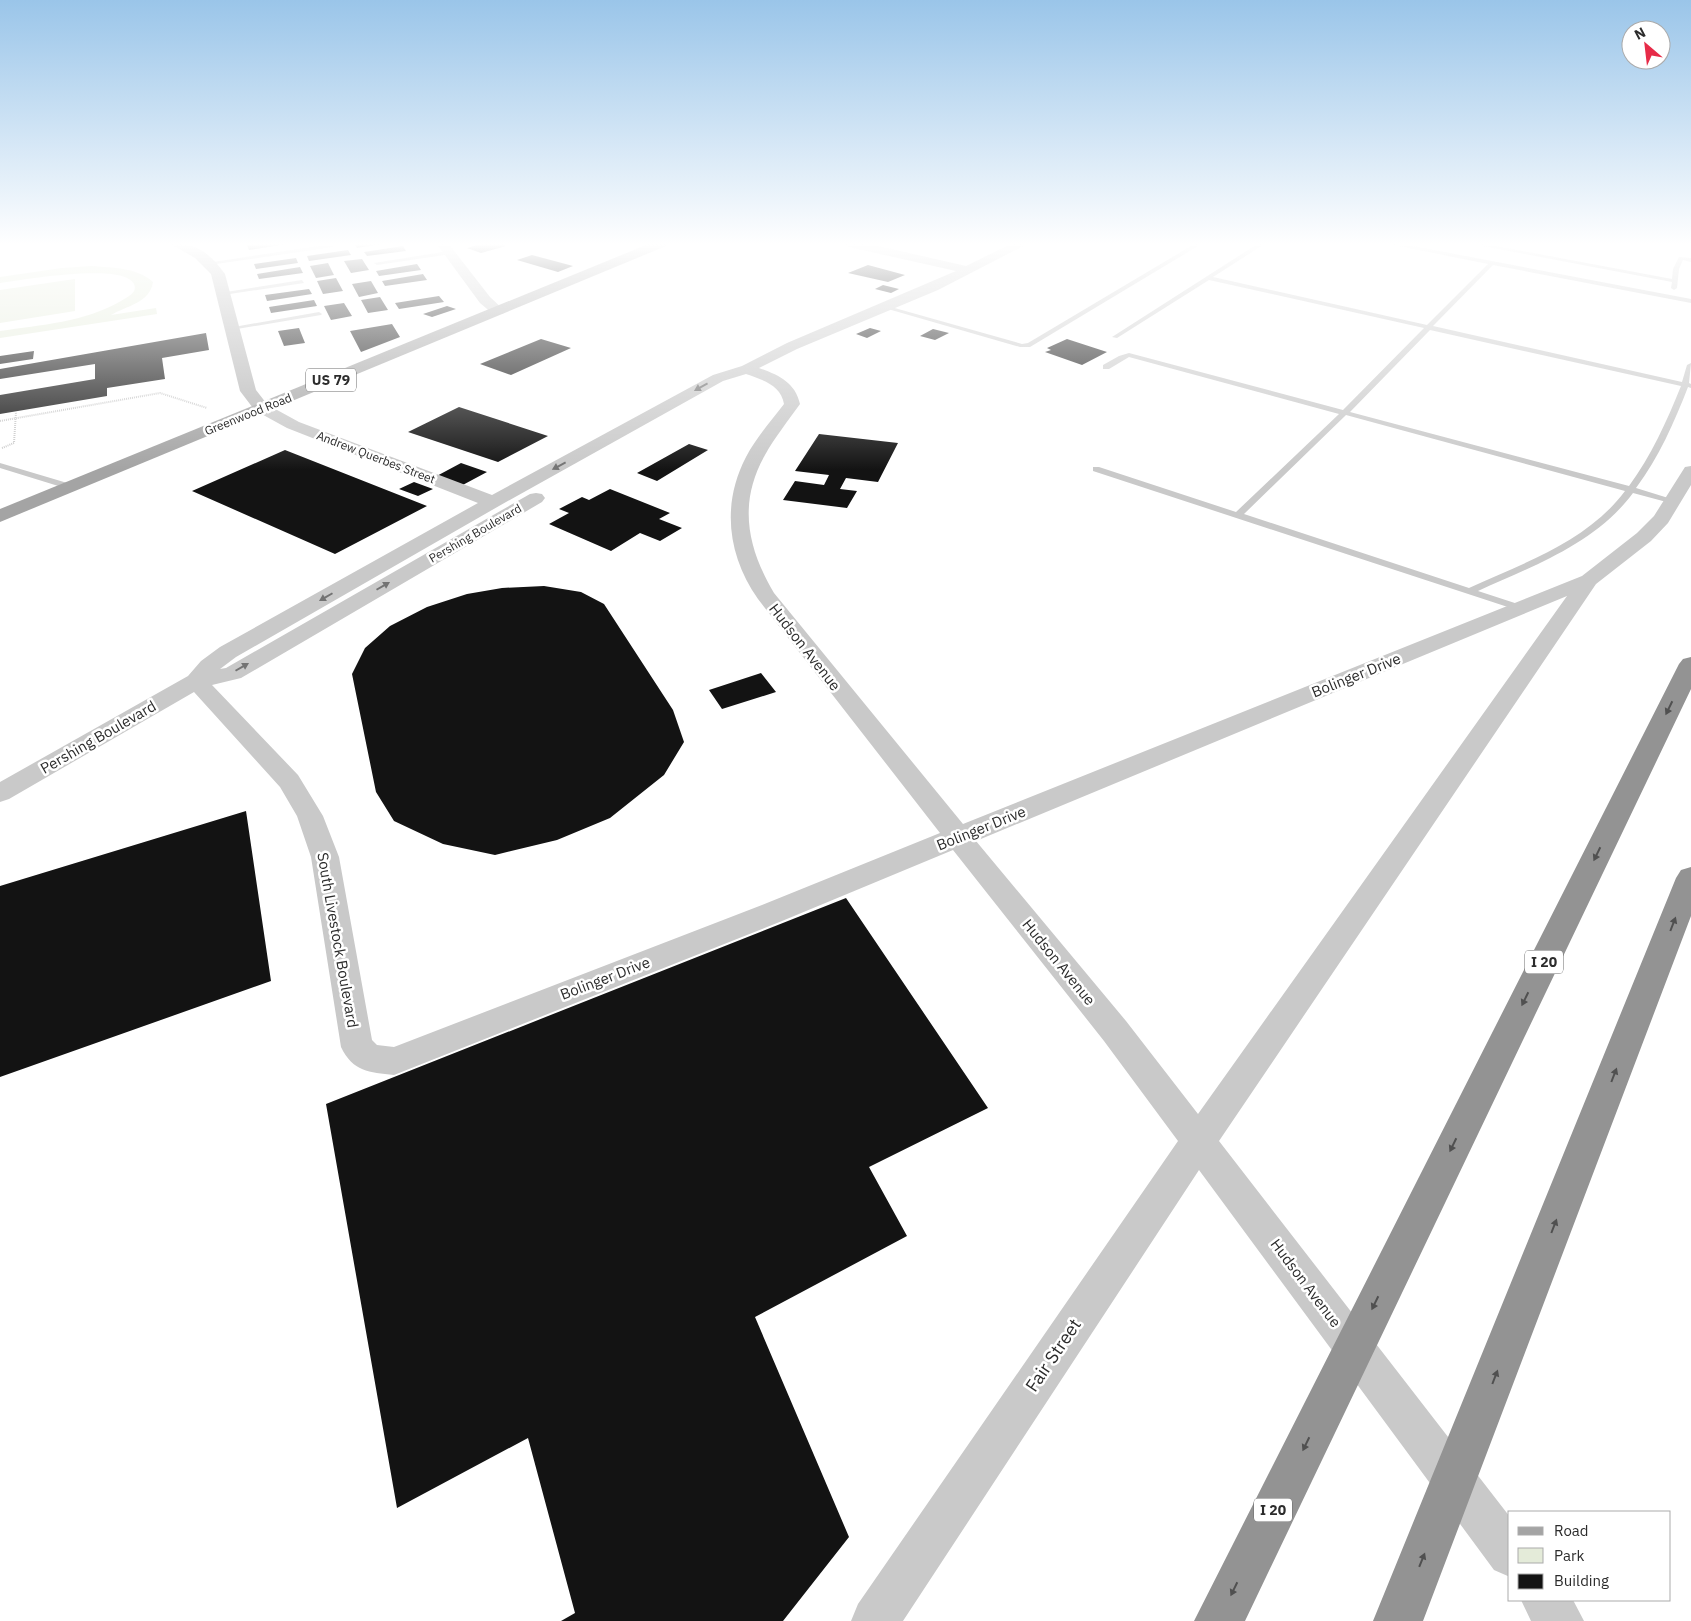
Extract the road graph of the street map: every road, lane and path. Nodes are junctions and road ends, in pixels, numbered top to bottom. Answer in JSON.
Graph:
{"nodes":[{"id":1,"x":229,"y":319,"type":"edge"},
{"id":2,"x":290,"y":319,"type":"edge"},
{"id":3,"x":479,"y":319,"type":"edge"},
{"id":4,"x":857,"y":319,"type":"edge"},
{"id":5,"x":925,"y":319,"type":"edge"},
{"id":6,"x":1074,"y":319,"type":"edge"},
{"id":7,"x":1145,"y":319,"type":"edge"},
{"id":8,"x":1390,"y":319,"type":"edge"},
{"id":9,"x":1436,"y":319,"type":"edge"},
{"id":10,"x":1428,"y":327,"type":"junction"},
{"id":11,"x":231,"y":328,"type":"junction"},
{"id":12,"x":1116,"y":337,"type":"dead end"},
{"id":13,"x":1691,"y":365,"type":"edge"},
{"id":14,"x":1106,"y":367,"type":"dead end"},
{"id":15,"x":747,"y":369,"type":"junction"},
{"id":16,"x":1687,"y":385,"type":"edge"},
{"id":17,"x":262,"y":408,"type":"junction"},
{"id":18,"x":212,"y":410,"type":"dead end"},
{"id":19,"x":16,"y":412,"type":"dead end"},
{"id":20,"x":1344,"y":413,"type":"junction"},
{"id":21,"x":14,"y":418,"type":"junction"},
{"id":22,"x":0,"y":421,"type":"edge"},
{"id":23,"x":0,"y":449,"type":"edge"},
{"id":24,"x":0,"y":464,"type":"edge"},
{"id":25,"x":1096,"y":469,"type":"dead end"},
{"id":26,"x":1691,"y":471,"type":"edge"},
{"id":27,"x":71,"y":487,"type":"junction"},
{"id":28,"x":1630,"y":489,"type":"junction"},
{"id":29,"x":1674,"y":501,"type":"junction"},
{"id":30,"x":493,"y":502,"type":"junction"},
{"id":31,"x":1238,"y":515,"type":"junction"},
{"id":32,"x":0,"y":516,"type":"edge"},
{"id":33,"x":1589,"y":580,"type":"junction"},
{"id":34,"x":1470,"y":591,"type":"junction"},
{"id":35,"x":1520,"y":608,"type":"junction"},
{"id":36,"x":1691,"y":664,"type":"edge"},
{"id":37,"x":196,"y":681,"type":"junction"},
{"id":38,"x":0,"y":792,"type":"edge"},
{"id":39,"x":959,"y":838,"type":"junction"},
{"id":40,"x":1691,"y":878,"type":"edge"},
{"id":41,"x":369,"y":1058,"type":"joint"},
{"id":42,"x":1234,"y":1090,"type":"joint"},
{"id":43,"x":1508,"y":1551,"type":"edge"},
{"id":44,"x":1545,"y":1601,"type":"edge"},
{"id":45,"x":1401,"y":1613,"type":"edge"},
{"id":46,"x":876,"y":1621,"type":"edge"},
{"id":47,"x":1219,"y":1621,"type":"edge"},
{"id":48,"x":1560,"y":1621,"type":"edge"}],
"edges":[{"from":1,"to":11,"type":"street"},
{"from":2,"to":11,"type":"lane"},
{"from":3,"to":17,"type":"main road","name":"Greenwood Road","number":"US 79"},
{"from":4,"to":15,"type":"street","name":"Pershing Boulevard"},
{"from":5,"to":6,"type":"lane"},
{"from":7,"to":12,"type":"lane"},
{"from":8,"to":10,"type":"lane"},
{"from":9,"to":10,"type":"lane"},
{"from":10,"to":16,"type":"lane"},
{"from":10,"to":20,"type":"lane"},
{"from":11,"to":17,"type":"street"},
{"from":13,"to":16,"type":"lane"},
{"from":14,"to":20,"type":"lane"},
{"from":15,"to":30,"type":"street","name":"Pershing Boulevard","one_way":true},
{"from":37,"to":15,"type":"street","name":"Pershing Boulevard","one_way":true},
{"from":15,"to":39,"type":"street","name":"Hudson Avenue"},
{"from":16,"to":28,"type":"lane"},
{"from":17,"to":27,"type":"main road","name":"Greenwood Road","number":"US 79"},
{"from":17,"to":30,"type":"street","name":"Andrew Querbes Street"},
{"from":18,"to":21,"type":"path"},
{"from":19,"to":21,"type":"path"},
{"from":20,"to":28,"type":"lane"},
{"from":20,"to":31,"type":"lane"},
{"from":21,"to":22,"type":"path"},
{"from":21,"to":23,"type":"path"},
{"from":24,"to":27,"type":"lane"},
{"from":25,"to":31,"type":"lane"},
{"from":26,"to":29,"type":"street","name":"Bolinger Drive"},
{"from":27,"to":32,"type":"main road","name":"Greenwood Road","number":"US 79"},
{"from":28,"to":29,"type":"lane"},
{"from":28,"to":34,"type":"lane"},
{"from":29,"to":33,"type":"street","name":"Bolinger Drive"},
{"from":30,"to":37,"type":"street","name":"Pershing Boulevard","one_way":true},
{"from":31,"to":34,"type":"lane"},
{"from":33,"to":35,"type":"street","name":"Bolinger Drive"},
{"from":33,"to":42,"type":"street","name":"Bolinger Drive"},
{"from":34,"to":35,"type":"lane"},
{"from":35,"to":39,"type":"street","name":"Bolinger Drive"},
{"from":36,"to":47,"type":"highway","number":"I 20","one_way":true},
{"from":37,"to":38,"type":"street","name":"Pershing Boulevard"},
{"from":37,"to":41,"type":"street","name":"South Livestock Boulevard"},
{"from":39,"to":41,"type":"street","name":"Bolinger Drive"},
{"from":39,"to":43,"type":"street","name":"Hudson Avenue"},
{"from":45,"to":40,"type":"highway","one_way":true},
{"from":42,"to":46,"type":"street","name":"Fair Street"},
{"from":44,"to":48,"type":"street"}]}
